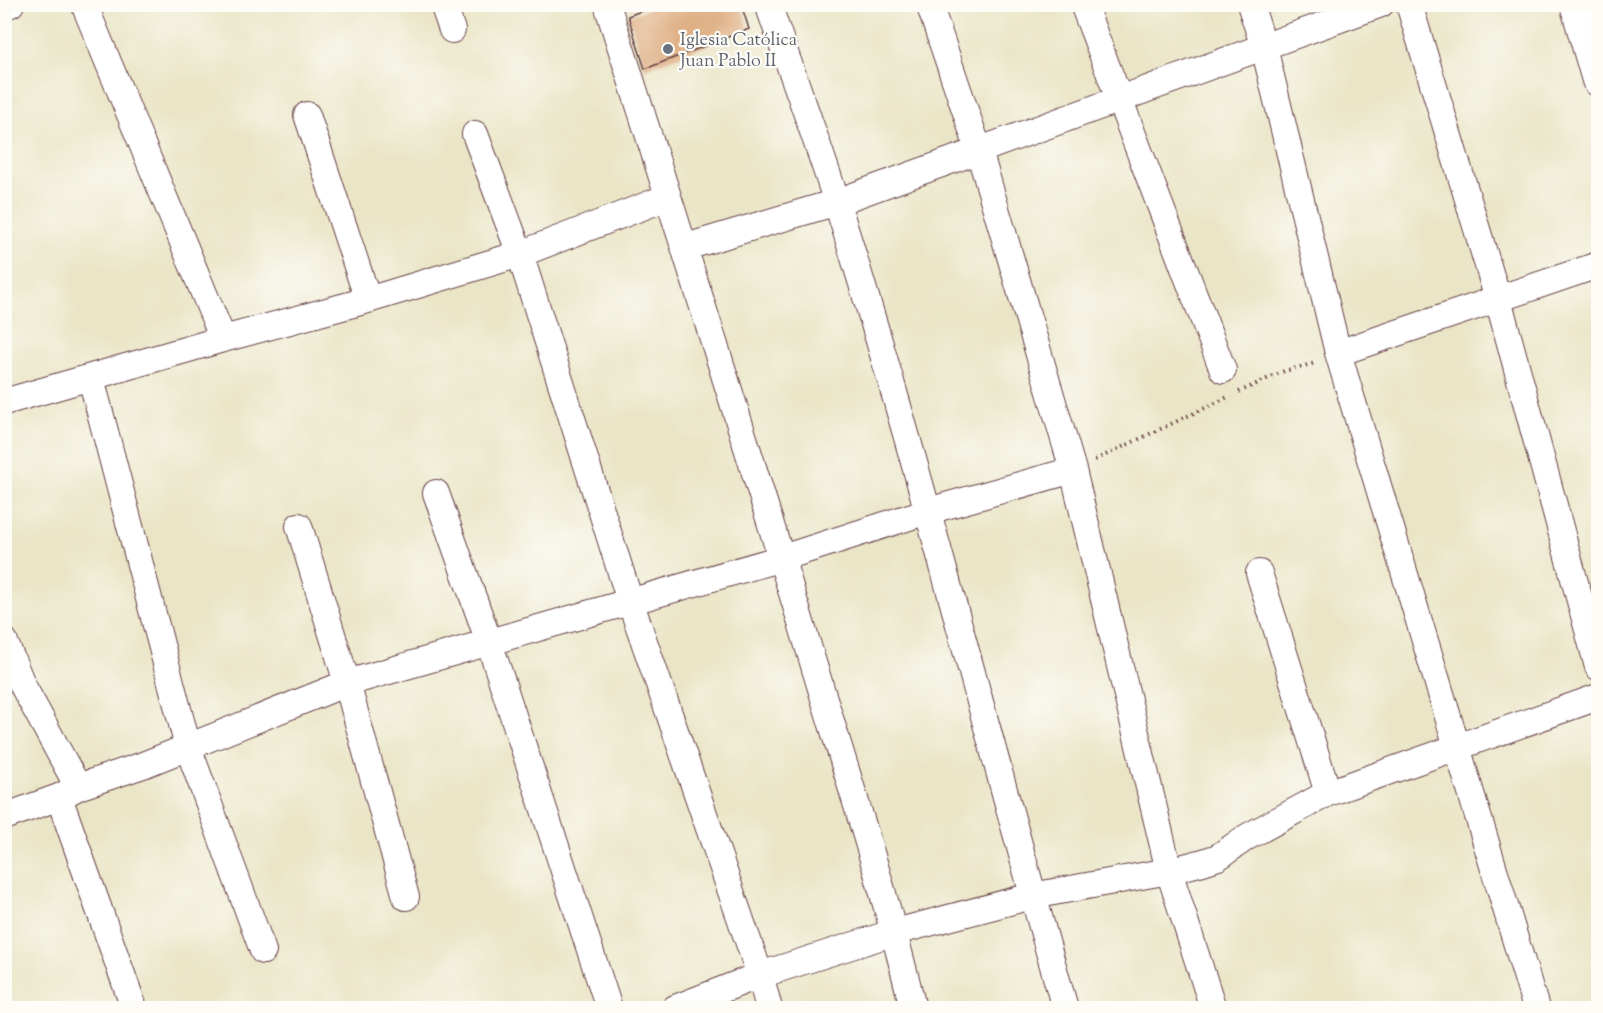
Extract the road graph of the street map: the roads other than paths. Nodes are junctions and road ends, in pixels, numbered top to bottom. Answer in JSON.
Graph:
{"nodes":[{"id":1,"x":11,"y":4,"type":"edge"},
{"id":2,"x":84,"y":4,"type":"edge"},
{"id":3,"x":443,"y":4,"type":"edge"},
{"id":4,"x":607,"y":4,"type":"edge"},
{"id":5,"x":768,"y":4,"type":"edge"},
{"id":6,"x":929,"y":4,"type":"edge"},
{"id":7,"x":1083,"y":4,"type":"edge"},
{"id":8,"x":1250,"y":4,"type":"edge"},
{"id":9,"x":1381,"y":4,"type":"edge"},
{"id":10,"x":1409,"y":4,"type":"edge"},
{"id":11,"x":1576,"y":4,"type":"edge"},
{"id":12,"x":4,"y":6,"type":"edge"},
{"id":13,"x":452,"y":30,"type":"dead end"},
{"id":14,"x":1264,"y":47,"type":"junction"},
{"id":15,"x":1599,"y":80,"type":"edge"},
{"id":16,"x":1120,"y":101,"type":"junction"},
{"id":17,"x":307,"y":115,"type":"dead end"},
{"id":18,"x":475,"y":134,"type":"dead end"},
{"id":19,"x":979,"y":151,"type":"junction"},
{"id":20,"x":668,"y":197,"type":"junction"},
{"id":21,"x":837,"y":202,"type":"junction"},
{"id":22,"x":686,"y":247,"type":"junction"},
{"id":23,"x":520,"y":254,"type":"junction"},
{"id":24,"x":1599,"y":266,"type":"edge"},
{"id":25,"x":1498,"y":299,"type":"junction"},
{"id":26,"x":368,"y":300,"type":"junction"},
{"id":27,"x":223,"y":339,"type":"junction"},
{"id":28,"x":1338,"y":353,"type":"junction"},
{"id":29,"x":1223,"y":370,"type":"dead end"},
{"id":30,"x":91,"y":378,"type":"junction"},
{"id":31,"x":4,"y":402,"type":"edge"},
{"id":32,"x":1073,"y":470,"type":"junction"},
{"id":33,"x":436,"y":492,"type":"dead end"},
{"id":34,"x":928,"y":510,"type":"junction"},
{"id":35,"x":299,"y":526,"type":"dead end"},
{"id":36,"x":782,"y":558,"type":"junction"},
{"id":37,"x":1259,"y":573,"type":"dead end"},
{"id":38,"x":630,"y":601,"type":"junction"},
{"id":39,"x":4,"y":640,"type":"edge"},
{"id":40,"x":489,"y":642,"type":"junction"},
{"id":41,"x":1599,"y":667,"type":"edge"},
{"id":42,"x":347,"y":683,"type":"junction"},
{"id":43,"x":1599,"y":697,"type":"edge"},
{"id":44,"x":1456,"y":746,"type":"junction"},
{"id":45,"x":188,"y":747,"type":"junction"},
{"id":46,"x":68,"y":792,"type":"junction"},
{"id":47,"x":1328,"y":793,"type":"junction"},
{"id":48,"x":4,"y":818,"type":"edge"},
{"id":49,"x":1169,"y":871,"type":"junction"},
{"id":50,"x":1032,"y":896,"type":"junction"},
{"id":51,"x":406,"y":897,"type":"dead end"},
{"id":52,"x":895,"y":932,"type":"junction"},
{"id":53,"x":263,"y":951,"type":"dead end"},
{"id":54,"x":760,"y":975,"type":"junction"},
{"id":55,"x":134,"y":1008,"type":"edge"},
{"id":56,"x":609,"y":1008,"type":"edge"},
{"id":57,"x":675,"y":1008,"type":"edge"},
{"id":58,"x":769,"y":1008,"type":"edge"},
{"id":59,"x":913,"y":1008,"type":"edge"},
{"id":60,"x":1065,"y":1008,"type":"edge"},
{"id":61,"x":1213,"y":1008,"type":"edge"},
{"id":62,"x":1536,"y":1008,"type":"edge"}],
"edges":[{"from":1,"to":12,"type":"street"},
{"from":2,"to":27,"type":"street"},
{"from":3,"to":13,"type":"street"},
{"from":4,"to":20,"type":"street"},
{"from":5,"to":21,"type":"street"},
{"from":6,"to":19,"type":"street"},
{"from":7,"to":16,"type":"street"},
{"from":8,"to":14,"type":"street"},
{"from":9,"to":14,"type":"street"},
{"from":10,"to":25,"type":"street"},
{"from":11,"to":15,"type":"street"},
{"from":14,"to":16,"type":"street"},
{"from":14,"to":28,"type":"street"},
{"from":16,"to":19,"type":"street"},
{"from":16,"to":29,"type":"street"},
{"from":17,"to":26,"type":"street"},
{"from":18,"to":23,"type":"street"},
{"from":19,"to":21,"type":"street"},
{"from":19,"to":32,"type":"street"},
{"from":20,"to":22,"type":"street"},
{"from":20,"to":23,"type":"street"},
{"from":21,"to":22,"type":"street"},
{"from":21,"to":34,"type":"street"},
{"from":22,"to":36,"type":"street"},
{"from":23,"to":26,"type":"street"},
{"from":23,"to":38,"type":"street"},
{"from":24,"to":25,"type":"street"},
{"from":25,"to":28,"type":"street"},
{"from":25,"to":41,"type":"street"},
{"from":26,"to":27,"type":"street"},
{"from":27,"to":30,"type":"street"},
{"from":28,"to":44,"type":"street"},
{"from":30,"to":31,"type":"street"},
{"from":30,"to":45,"type":"street"},
{"from":32,"to":34,"type":"street"},
{"from":32,"to":49,"type":"street"},
{"from":33,"to":40,"type":"street"},
{"from":34,"to":36,"type":"street"},
{"from":34,"to":50,"type":"street"},
{"from":35,"to":42,"type":"street"},
{"from":36,"to":38,"type":"street"},
{"from":36,"to":52,"type":"street"},
{"from":37,"to":47,"type":"street"},
{"from":38,"to":40,"type":"street"},
{"from":38,"to":54,"type":"street"},
{"from":39,"to":46,"type":"street"},
{"from":40,"to":42,"type":"street"},
{"from":40,"to":56,"type":"street"},
{"from":42,"to":45,"type":"street"},
{"from":42,"to":51,"type":"street"},
{"from":43,"to":44,"type":"street"},
{"from":44,"to":47,"type":"street"},
{"from":44,"to":62,"type":"street"},
{"from":45,"to":46,"type":"street"},
{"from":45,"to":53,"type":"street"},
{"from":46,"to":48,"type":"street"},
{"from":46,"to":55,"type":"street"},
{"from":47,"to":49,"type":"street"},
{"from":49,"to":50,"type":"street"},
{"from":49,"to":61,"type":"street"},
{"from":50,"to":52,"type":"street"},
{"from":50,"to":60,"type":"street"},
{"from":52,"to":54,"type":"street"},
{"from":52,"to":59,"type":"street"},
{"from":54,"to":57,"type":"street"},
{"from":54,"to":58,"type":"street"}]}
